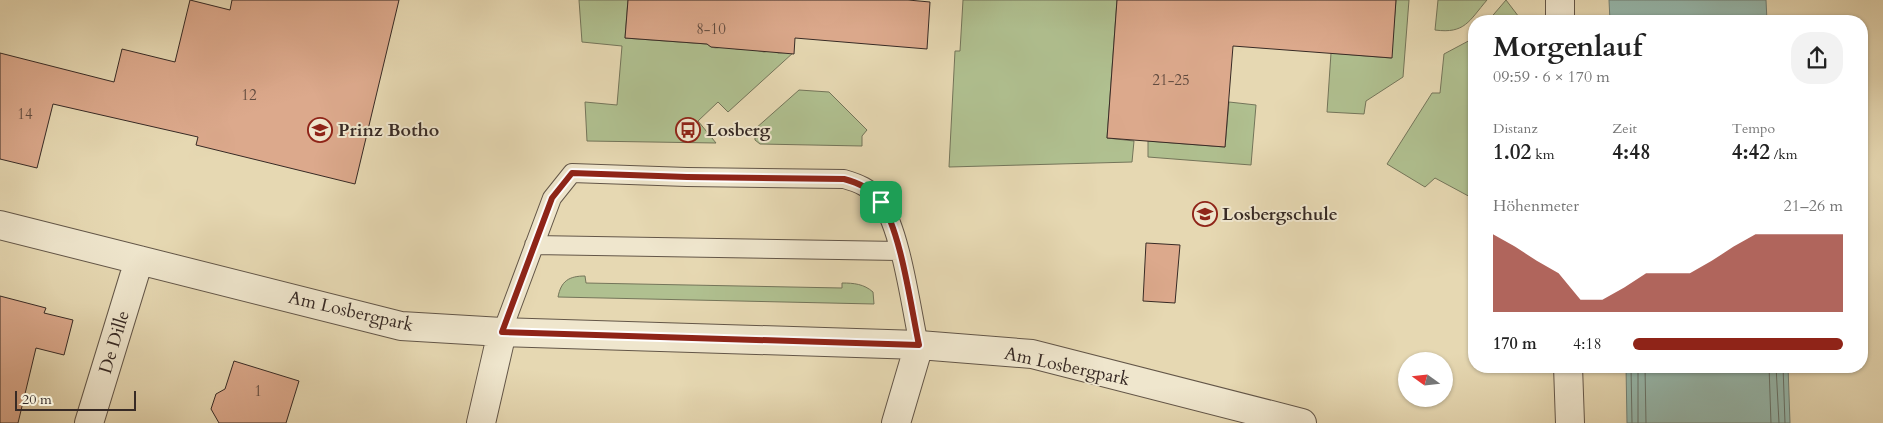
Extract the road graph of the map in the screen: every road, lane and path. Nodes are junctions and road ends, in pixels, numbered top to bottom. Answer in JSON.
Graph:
{"nodes":[{"id":1,"x":1560,"y":0,"type":"edge"},
{"id":2,"x":1560,"y":15,"type":"edge"},
{"id":3,"x":0,"y":226,"type":"edge"},
{"id":4,"x":534,"y":245,"type":"junction"},
{"id":5,"x":899,"y":251,"type":"junction"},
{"id":6,"x":139,"y":260,"type":"junction"},
{"id":7,"x":502,"y":332,"type":"junction"},
{"id":8,"x":919,"y":345,"type":"junction"},
{"id":9,"x":1568,"y":373,"type":"edge"},
{"id":10,"x":89,"y":423,"type":"edge"},
{"id":11,"x":481,"y":423,"type":"edge"},
{"id":12,"x":896,"y":423,"type":"edge"},
{"id":13,"x":1302,"y":423,"type":"edge"},
{"id":14,"x":1570,"y":423,"type":"edge"}],
"edges":[{"from":1,"to":2,"type":"street"},
{"from":3,"to":6,"type":"street","name":"Am Losbergpark"},
{"from":4,"to":5,"type":"lane"},
{"from":4,"to":5,"type":"lane"},
{"from":4,"to":7,"type":"lane"},
{"from":5,"to":8,"type":"lane"},
{"from":6,"to":7,"type":"street","name":"Am Losbergpark"},
{"from":6,"to":10,"type":"street","name":"De Dille"},
{"from":7,"to":8,"type":"street","name":"Am Losbergpark"},
{"from":7,"to":11,"type":"street"},
{"from":8,"to":12,"type":"street"},
{"from":8,"to":13,"type":"street","name":"Am Losbergpark"},
{"from":9,"to":14,"type":"street"}]}
